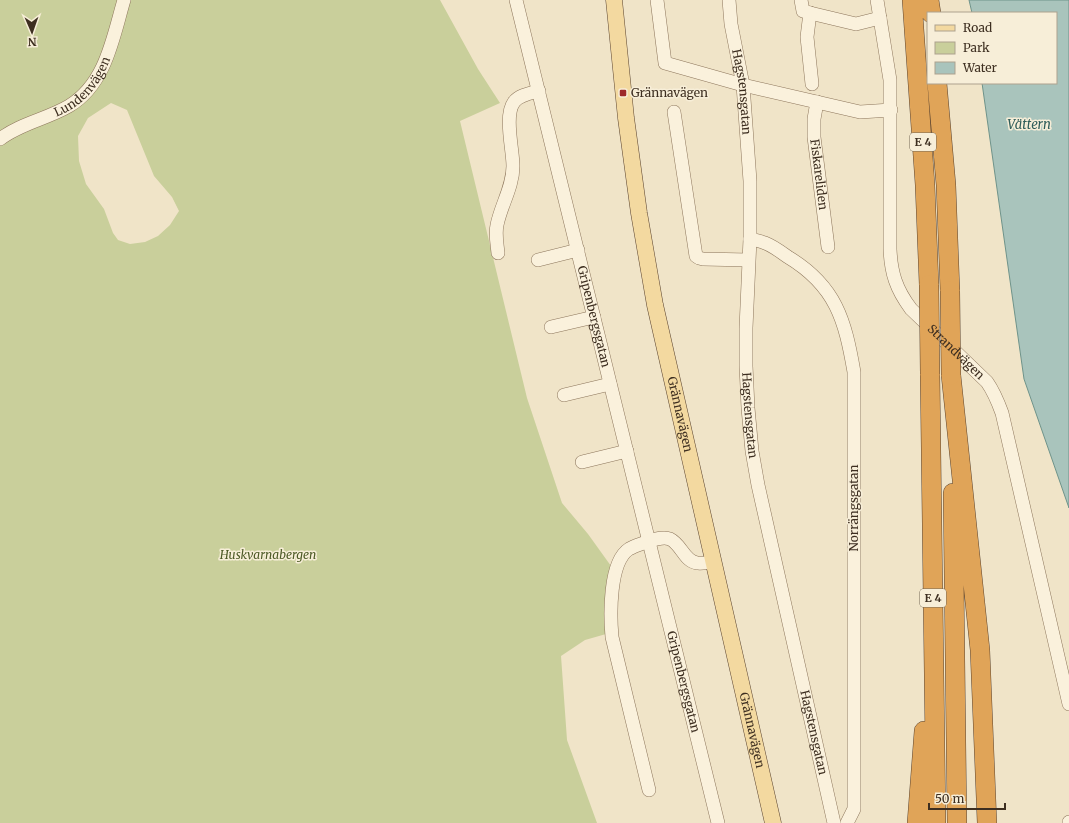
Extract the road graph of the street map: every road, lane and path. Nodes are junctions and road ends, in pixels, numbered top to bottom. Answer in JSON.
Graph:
{"nodes":[{"id":1,"x":124,"y":0,"type":"edge"},
{"id":2,"x":516,"y":0,"type":"edge"},
{"id":3,"x":614,"y":0,"type":"edge"},
{"id":4,"x":657,"y":0,"type":"edge"},
{"id":5,"x":729,"y":0,"type":"edge"},
{"id":6,"x":801,"y":0,"type":"edge"},
{"id":7,"x":877,"y":0,"type":"edge"},
{"id":8,"x":912,"y":0,"type":"edge"},
{"id":9,"x":929,"y":0,"type":"edge"},
{"id":10,"x":931,"y":12,"type":"edge"},
{"id":11,"x":810,"y":13,"type":"junction"},
{"id":12,"x":880,"y":18,"type":"junction"},
{"id":13,"x":812,"y":84,"type":"dead end"},
{"id":14,"x":937,"y":84,"type":"edge"},
{"id":15,"x":743,"y":85,"type":"junction"},
{"id":16,"x":539,"y":91,"type":"junction"},
{"id":17,"x":817,"y":102,"type":"junction"},
{"id":18,"x":891,"y":110,"type":"junction"},
{"id":19,"x":674,"y":112,"type":"dead end"},
{"id":20,"x":0,"y":139,"type":"edge"},
{"id":21,"x":750,"y":239,"type":"junction"},
{"id":22,"x":828,"y":247,"type":"dead end"},
{"id":23,"x":578,"y":250,"type":"junction"},
{"id":24,"x":498,"y":253,"type":"dead end"},
{"id":25,"x":538,"y":260,"type":"dead end"},
{"id":26,"x":748,"y":260,"type":"junction"},
{"id":27,"x":594,"y":317,"type":"junction"},
{"id":28,"x":551,"y":327,"type":"dead end"},
{"id":29,"x":951,"y":375,"type":"junction"},
{"id":30,"x":610,"y":384,"type":"junction"},
{"id":31,"x":564,"y":395,"type":"dead end"},
{"id":32,"x":627,"y":451,"type":"junction"},
{"id":33,"x":582,"y":462,"type":"dead end"},
{"id":34,"x":649,"y":541,"type":"junction"},
{"id":35,"x":713,"y":562,"type":"junction"},
{"id":36,"x":933,"y":610,"type":"junction"},
{"id":37,"x":1069,"y":704,"type":"edge"},
{"id":38,"x":649,"y":790,"type":"dead end"},
{"id":39,"x":718,"y":823,"type":"edge"},
{"id":40,"x":773,"y":823,"type":"edge"},
{"id":41,"x":834,"y":823,"type":"edge"},
{"id":42,"x":847,"y":823,"type":"edge"},
{"id":43,"x":917,"y":823,"type":"edge"},
{"id":44,"x":936,"y":823,"type":"edge"},
{"id":45,"x":957,"y":823,"type":"edge"},
{"id":46,"x":987,"y":823,"type":"edge"}],
"edges":[{"from":1,"to":20,"type":"street","name":"Lundenvägen"},
{"from":2,"to":16,"type":"street","name":"Gripenbergsgatan"},
{"from":3,"to":35,"type":"main road","name":"Grännavägen"},
{"from":4,"to":15,"type":"street"},
{"from":5,"to":15,"type":"street","name":"Hagstensgatan"},
{"from":6,"to":11,"type":"street"},
{"from":7,"to":12,"type":"street","name":"Strandvägen"},
{"from":8,"to":36,"type":"highway","number":"E 4","bridge":true},
{"from":9,"to":10,"type":"highway"},
{"from":11,"to":12,"type":"street"},
{"from":11,"to":13,"type":"street"},
{"from":12,"to":18,"type":"street","name":"Strandvägen"},
{"from":14,"to":29,"type":"highway","number":"E 4","bridge":true},
{"from":15,"to":17,"type":"street"},
{"from":15,"to":21,"type":"street","name":"Hagstensgatan"},
{"from":16,"to":23,"type":"street","name":"Gripenbergsgatan"},
{"from":16,"to":24,"type":"street"},
{"from":17,"to":18,"type":"street"},
{"from":17,"to":22,"type":"street","name":"Fiskareliden"},
{"from":18,"to":37,"type":"street","name":"Strandvägen"},
{"from":19,"to":26,"type":"street"},
{"from":21,"to":26,"type":"street","name":"Hagstensgatan"},
{"from":21,"to":42,"type":"street","name":"Norrängsgatan"},
{"from":23,"to":25,"type":"street"},
{"from":23,"to":27,"type":"street","name":"Gripenbergsgatan"},
{"from":26,"to":41,"type":"street","name":"Hagstensgatan"},
{"from":27,"to":28,"type":"street"},
{"from":27,"to":30,"type":"street","name":"Gripenbergsgatan"},
{"from":29,"to":45,"type":"highway","number":"E 4"},
{"from":29,"to":46,"type":"highway"},
{"from":30,"to":31,"type":"street"},
{"from":30,"to":32,"type":"street","name":"Gripenbergsgatan"},
{"from":32,"to":33,"type":"street"},
{"from":32,"to":34,"type":"street","name":"Gripenbergsgatan"},
{"from":34,"to":35,"type":"street"},
{"from":34,"to":38,"type":"street"},
{"from":34,"to":39,"type":"street","name":"Gripenbergsgatan"},
{"from":35,"to":40,"type":"main road","name":"Grännavägen"},
{"from":36,"to":43,"type":"highway"},
{"from":36,"to":44,"type":"highway","number":"E 4"}]}
